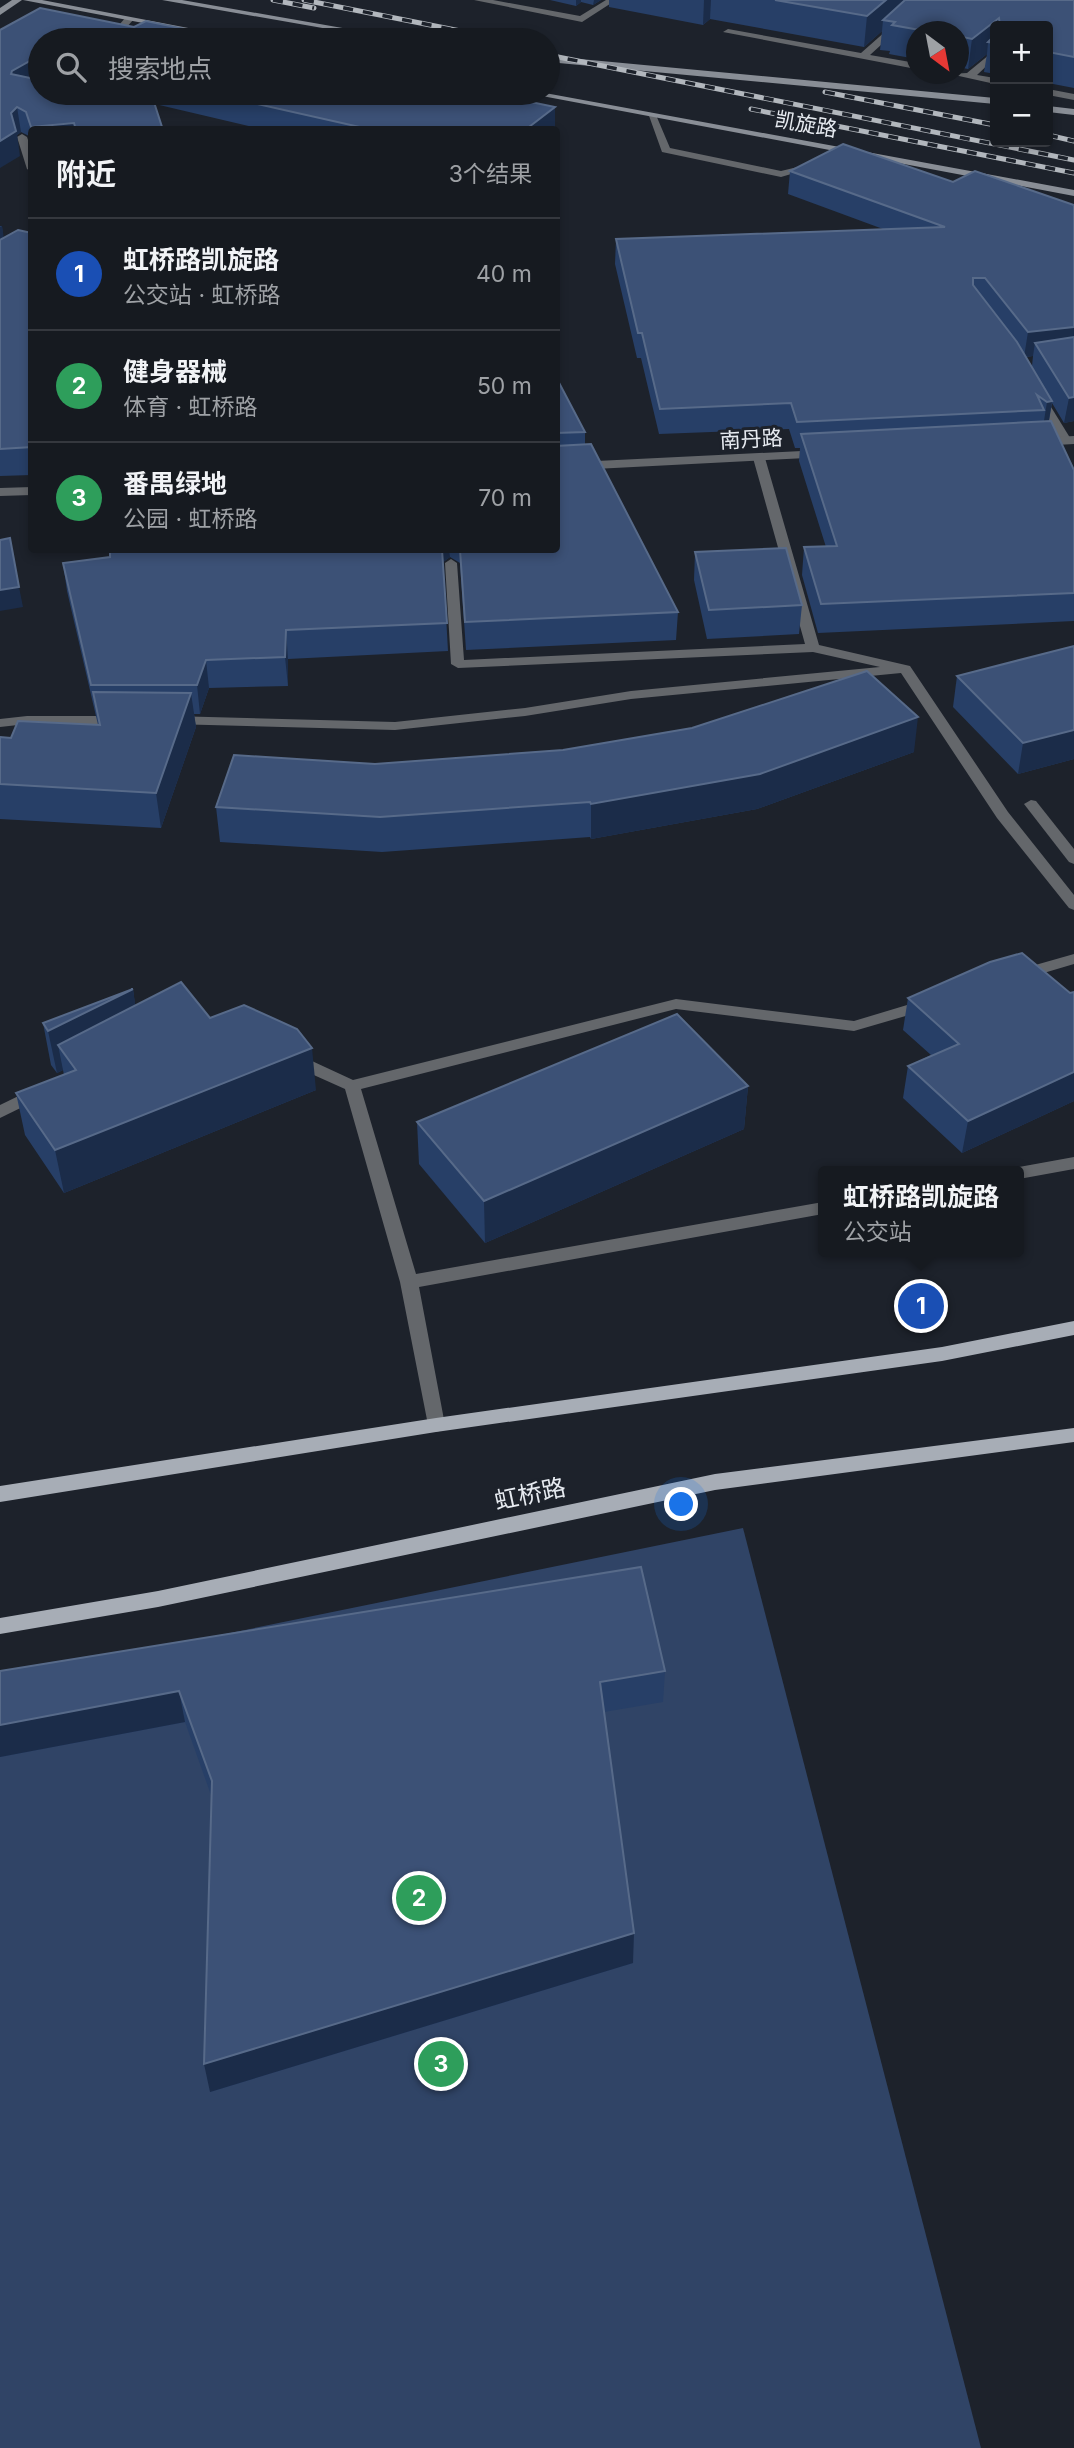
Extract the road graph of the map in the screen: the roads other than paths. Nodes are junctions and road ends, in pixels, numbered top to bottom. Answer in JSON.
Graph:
{"nodes":[{"id":1,"x":18,"y":0,"type":"edge"},
{"id":2,"x":27,"y":0,"type":"edge"},
{"id":3,"x":166,"y":0,"type":"edge"},
{"id":4,"x":478,"y":0,"type":"edge"},
{"id":5,"x":612,"y":0,"type":"edge"},
{"id":6,"x":925,"y":6,"type":"edge"},
{"id":7,"x":0,"y":12,"type":"edge"},
{"id":8,"x":129,"y":19,"type":"junction"},
{"id":9,"x":121,"y":28,"type":"edge"},
{"id":10,"x":179,"y":28,"type":"edge"},
{"id":11,"x":334,"y":28,"type":"edge"},
{"id":12,"x":728,"y":32,"type":"dead end"},
{"id":13,"x":862,"y":57,"type":"junction"},
{"id":14,"x":990,"y":58,"type":"edge"},
{"id":15,"x":560,"y":60,"type":"edge"},
{"id":16,"x":906,"y":64,"type":"edge"},
{"id":17,"x":970,"y":76,"type":"joint"},
{"id":18,"x":990,"y":80,"type":"edge"},
{"id":19,"x":1053,"y":93,"type":"edge"},
{"id":20,"x":1074,"y":97,"type":"edge"},
{"id":21,"x":560,"y":98,"type":"edge"},
{"id":22,"x":990,"y":102,"type":"edge"},
{"id":23,"x":1053,"y":110,"type":"edge"},
{"id":24,"x":1074,"y":113,"type":"edge"},
{"id":25,"x":651,"y":115,"type":"junction"},
{"id":26,"x":22,"y":136,"type":"edge"},
{"id":27,"x":861,"y":153,"type":"junction"},
{"id":28,"x":28,"y":156,"type":"edge"},
{"id":29,"x":834,"y":160,"type":"edge"},
{"id":30,"x":821,"y":164,"type":"edge"},
{"id":31,"x":1074,"y":193,"type":"edge"},
{"id":32,"x":1033,"y":386,"type":"edge"},
{"id":33,"x":1070,"y":441,"type":"edge"},
{"id":34,"x":1026,"y":443,"type":"edge"},
{"id":35,"x":839,"y":453,"type":"edge"},
{"id":36,"x":759,"y":458,"type":"junction"},
{"id":37,"x":560,"y":467,"type":"edge"},
{"id":38,"x":28,"y":491,"type":"edge"},
{"id":39,"x":0,"y":492,"type":"edge"},
{"id":40,"x":451,"y":563,"type":"dead end"},
{"id":41,"x":813,"y":648,"type":"junction"},
{"id":42,"x":905,"y":669,"type":"junction"},
{"id":43,"x":0,"y":723,"type":"edge"},
{"id":44,"x":1031,"y":804,"type":"dead end"},
{"id":45,"x":1074,"y":859,"type":"edge"},
{"id":46,"x":1074,"y":905,"type":"edge"},
{"id":47,"x":1074,"y":959,"type":"edge"},
{"id":48,"x":1009,"y":979,"type":"edge"},
{"id":49,"x":944,"y":998,"type":"edge"},
{"id":50,"x":278,"y":1052,"type":"edge"},
{"id":51,"x":352,"y":1086,"type":"junction"},
{"id":52,"x":48,"y":1087,"type":"edge"},
{"id":53,"x":0,"y":1112,"type":"edge"},
{"id":54,"x":1074,"y":1163,"type":"edge"},
{"id":55,"x":1024,"y":1172,"type":"edge"},
{"id":56,"x":818,"y":1209,"type":"edge"},
{"id":57,"x":409,"y":1282,"type":"junction"},
{"id":58,"x":1074,"y":1328,"type":"edge"},
{"id":59,"x":436,"y":1425,"type":"junction"},
{"id":60,"x":1074,"y":1434,"type":"edge"},
{"id":61,"x":0,"y":1494,"type":"edge"},
{"id":62,"x":0,"y":1626,"type":"edge"}],
"edges":[{"from":1,"to":7,"type":"street"},
{"from":2,"to":8,"type":"street"},
{"from":3,"to":11,"type":"street"},
{"from":4,"to":5,"type":"street"},
{"from":6,"to":13,"type":"street"},
{"from":8,"to":9,"type":"street"},
{"from":8,"to":10,"type":"street"},
{"from":12,"to":13,"type":"street"},
{"from":13,"to":16,"type":"street"},
{"from":14,"to":17,"type":"street"},
{"from":15,"to":22,"type":"street","name":"凯旋路"},
{"from":17,"to":18,"type":"street"},
{"from":19,"to":20,"type":"street"},
{"from":21,"to":25,"type":"street","name":"凯旋路"},
{"from":23,"to":24,"type":"street"},
{"from":25,"to":27,"type":"street","name":"凯旋路"},
{"from":25,"to":30,"type":"street"},
{"from":26,"to":28,"type":"street"},
{"from":27,"to":29,"type":"street"},
{"from":27,"to":31,"type":"street","name":"凯旋路"},
{"from":32,"to":33,"type":"street"},
{"from":33,"to":34,"type":"street"},
{"from":35,"to":36,"type":"street","name":"南丹路"},
{"from":36,"to":37,"type":"street","name":"南丹路"},
{"from":36,"to":41,"type":"street"},
{"from":38,"to":39,"type":"street"},
{"from":40,"to":41,"type":"street"},
{"from":41,"to":42,"type":"street"},
{"from":42,"to":43,"type":"street"},
{"from":42,"to":46,"type":"street"},
{"from":44,"to":45,"type":"street"},
{"from":47,"to":48,"type":"street"},
{"from":49,"to":51,"type":"street"},
{"from":50,"to":51,"type":"street"},
{"from":51,"to":57,"type":"street"},
{"from":52,"to":53,"type":"street"},
{"from":54,"to":55,"type":"street"},
{"from":56,"to":57,"type":"street"},
{"from":57,"to":59,"type":"street"},
{"from":58,"to":59,"type":"main road"},
{"from":59,"to":61,"type":"main road"},
{"from":60,"to":62,"type":"main road","name":"虹桥路"}]}
